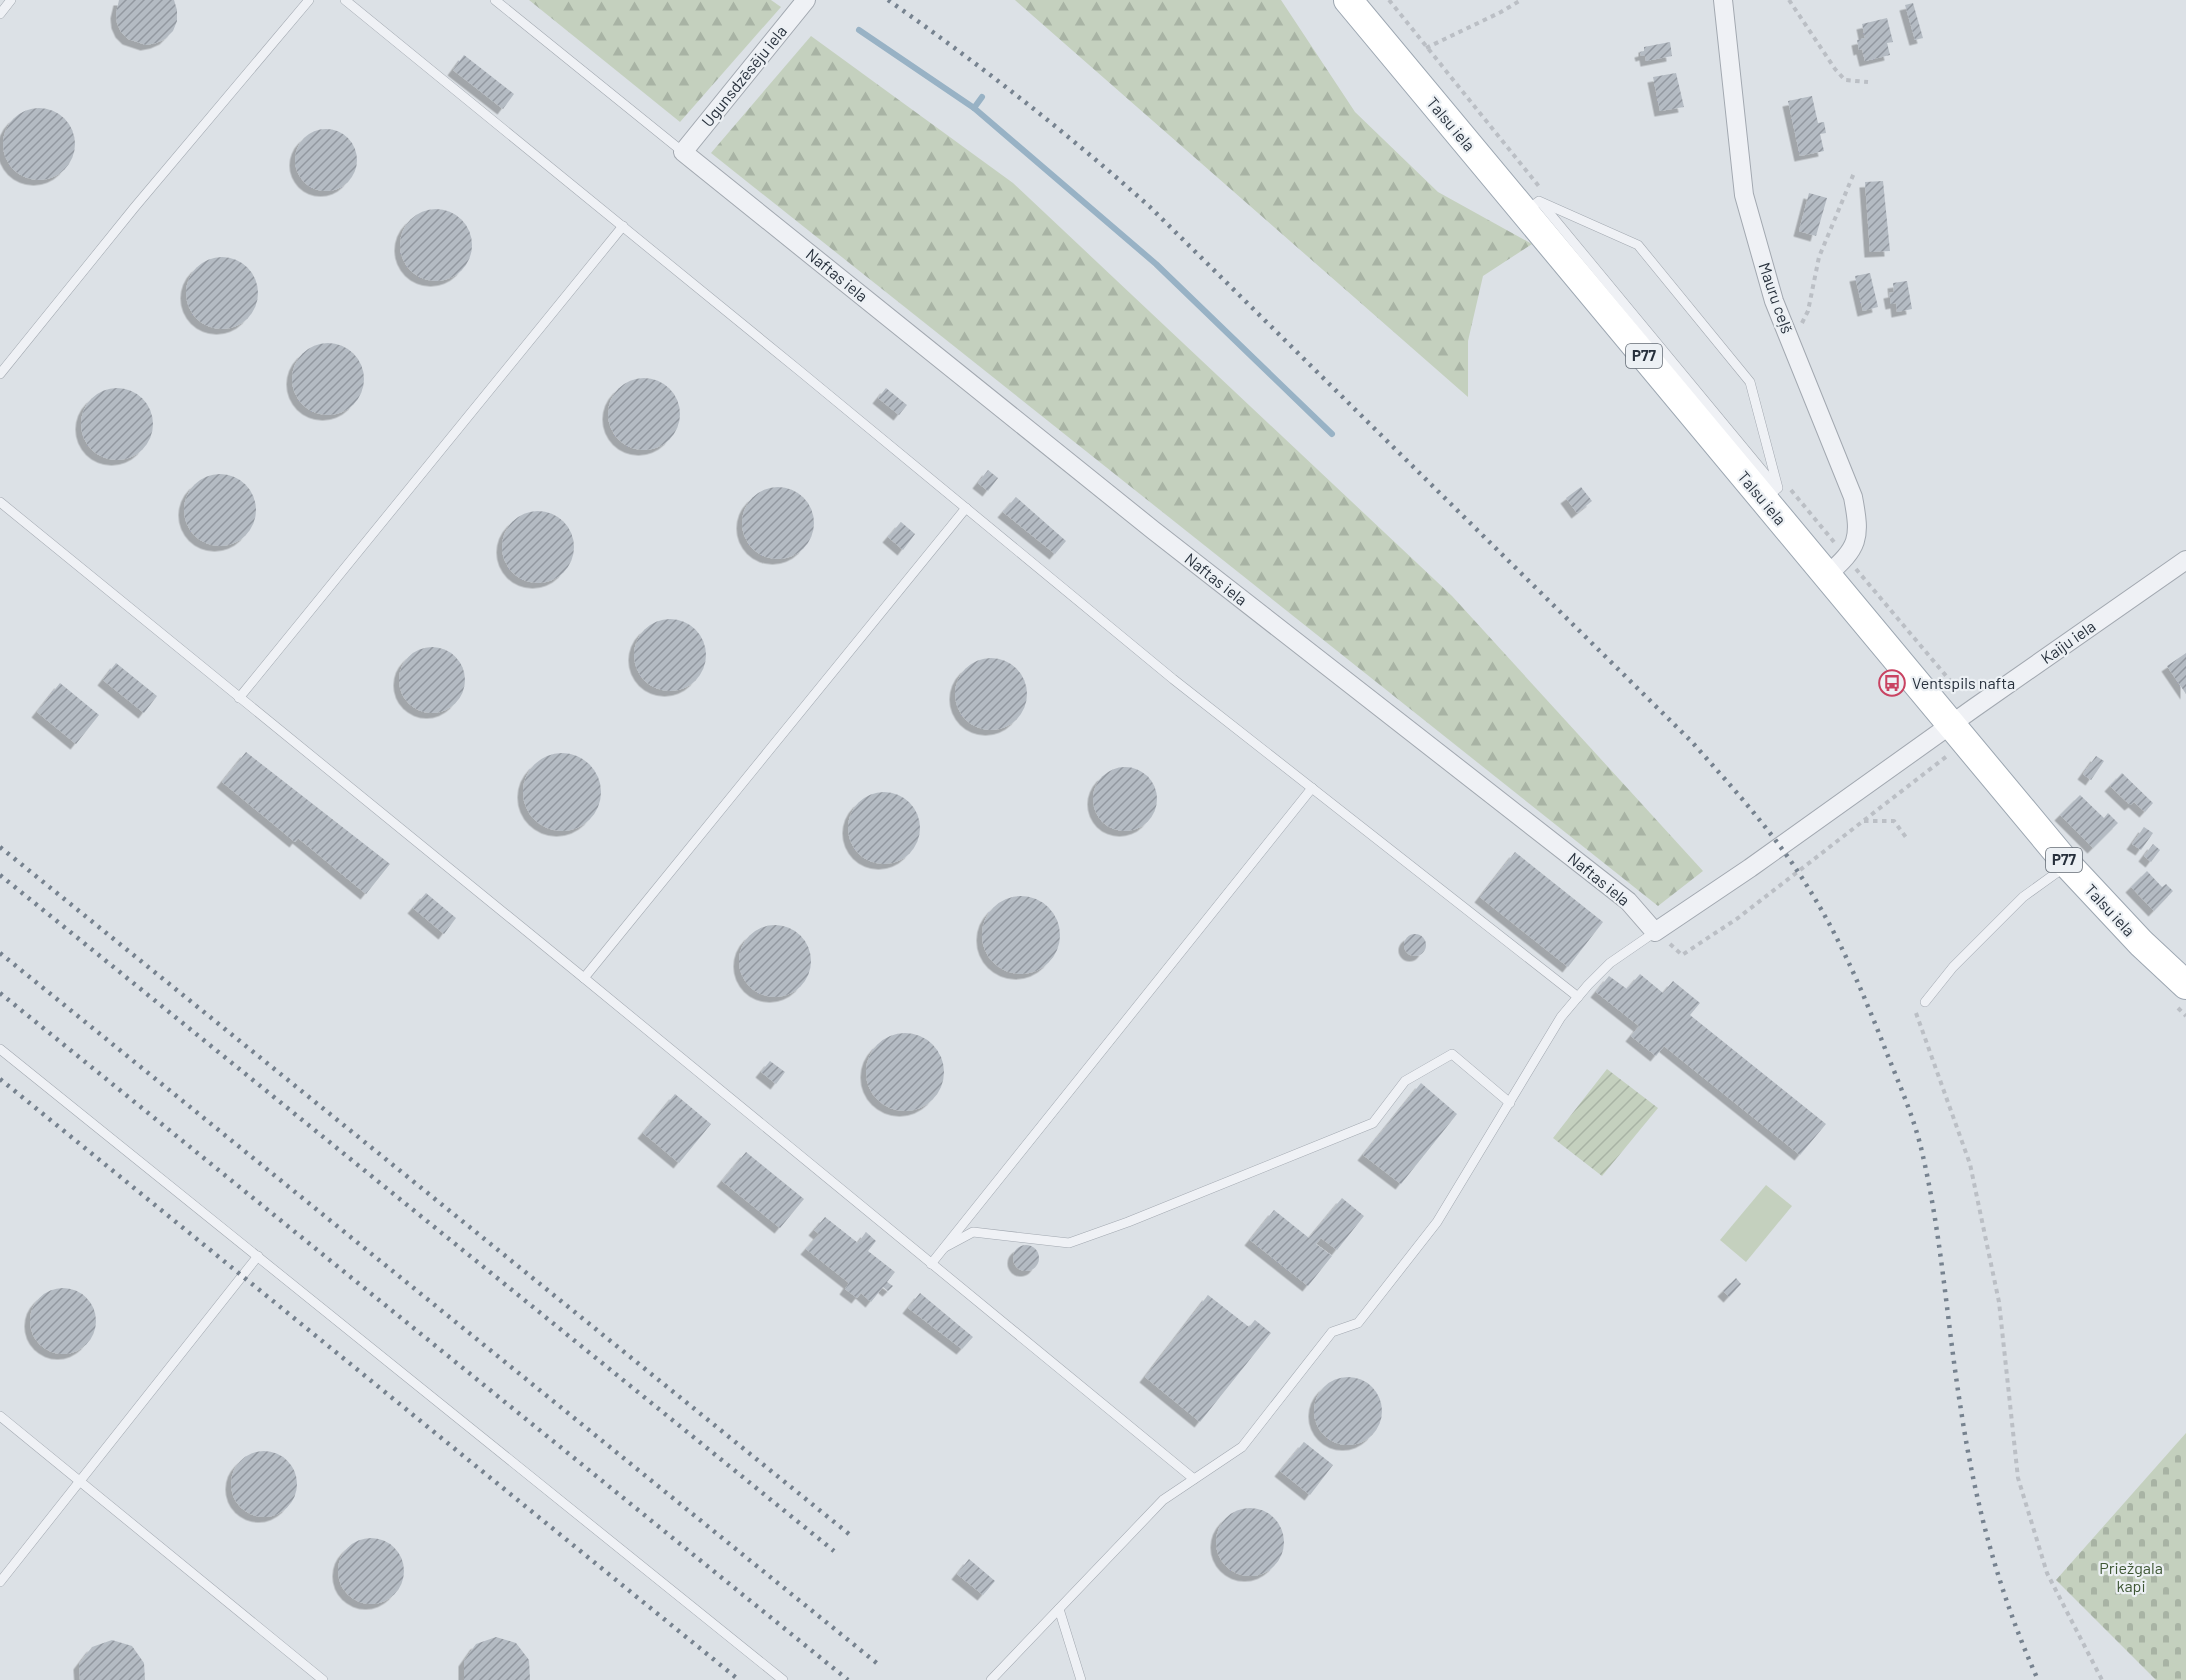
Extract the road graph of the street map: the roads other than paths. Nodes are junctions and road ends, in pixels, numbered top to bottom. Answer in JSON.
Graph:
{"nodes":[{"id":1,"x":11,"y":0,"type":"edge"},
{"id":2,"x":309,"y":0,"type":"edge"},
{"id":3,"x":345,"y":0,"type":"edge"},
{"id":4,"x":495,"y":0,"type":"edge"},
{"id":5,"x":806,"y":0,"type":"edge"},
{"id":6,"x":1348,"y":0,"type":"edge"},
{"id":7,"x":1723,"y":0,"type":"edge"},
{"id":8,"x":0,"y":14,"type":"edge"},
{"id":9,"x":683,"y":152,"type":"junction"},
{"id":10,"x":1532,"y":206,"type":"junction"},
{"id":11,"x":623,"y":226,"type":"junction"},
{"id":12,"x":0,"y":374,"type":"edge"},
{"id":13,"x":1770,"y":494,"type":"junction"},
{"id":14,"x":0,"y":502,"type":"edge"},
{"id":15,"x":966,"y":508,"type":"junction"},
{"id":16,"x":2186,"y":560,"type":"edge"},
{"id":17,"x":1826,"y":576,"type":"junction"},
{"id":18,"x":239,"y":698,"type":"junction"},
{"id":19,"x":1951,"y":725,"type":"junction"},
{"id":20,"x":1312,"y":788,"type":"junction"},
{"id":21,"x":2068,"y":865,"type":"junction"},
{"id":22,"x":1655,"y":932,"type":"junction"},
{"id":23,"x":584,"y":978,"type":"junction"},
{"id":24,"x":2186,"y":985,"type":"edge"},
{"id":25,"x":1578,"y":997,"type":"junction"},
{"id":26,"x":1925,"y":1002,"type":"road end"},
{"id":27,"x":0,"y":1049,"type":"edge"},
{"id":28,"x":1510,"y":1103,"type":"junction"},
{"id":29,"x":945,"y":1246,"type":"junction"},
{"id":30,"x":258,"y":1256,"type":"junction"},
{"id":31,"x":931,"y":1264,"type":"junction"},
{"id":32,"x":0,"y":1416,"type":"edge"},
{"id":33,"x":1194,"y":1479,"type":"junction"},
{"id":34,"x":81,"y":1482,"type":"junction"},
{"id":35,"x":0,"y":1582,"type":"edge"},
{"id":36,"x":1059,"y":1609,"type":"junction"},
{"id":37,"x":323,"y":1680,"type":"edge"},
{"id":38,"x":783,"y":1680,"type":"edge"},
{"id":39,"x":991,"y":1680,"type":"edge"},
{"id":40,"x":1081,"y":1680,"type":"edge"}],
"edges":[{"from":1,"to":8,"type":"lane"},
{"from":2,"to":12,"type":"lane"},
{"from":3,"to":11,"type":"lane"},
{"from":4,"to":9,"type":"lane","name":"Naftas iela"},
{"from":5,"to":9,"type":"street","name":"Ugunsdzēsēju iela"},
{"from":6,"to":10,"type":"main road","name":"Talsu iela","number":"P77"},
{"from":7,"to":17,"type":"street","name":"Mauru ceļš"},
{"from":9,"to":22,"type":"street","name":"Naftas iela"},
{"from":10,"to":13,"type":"main road","name":"Talsu iela","number":"P77"},
{"from":10,"to":13,"type":"lane"},
{"from":11,"to":15,"type":"lane"},
{"from":11,"to":18,"type":"lane"},
{"from":13,"to":17,"type":"main road","name":"Talsu iela","number":"P77"},
{"from":14,"to":18,"type":"lane"},
{"from":15,"to":20,"type":"lane"},
{"from":15,"to":23,"type":"lane"},
{"from":16,"to":19,"type":"street","name":"Kaiju iela"},
{"from":17,"to":19,"type":"main road","name":"Talsu iela","number":"P77"},
{"from":18,"to":23,"type":"lane"},
{"from":19,"to":21,"type":"main road","name":"Talsu iela","number":"P77"},
{"from":19,"to":22,"type":"street"},
{"from":20,"to":25,"type":"lane"},
{"from":20,"to":29,"type":"lane"},
{"from":21,"to":24,"type":"main road","name":"Talsu iela","number":"P77"},
{"from":21,"to":26,"type":"lane"},
{"from":22,"to":25,"type":"lane"},
{"from":23,"to":31,"type":"lane"},
{"from":25,"to":28,"type":"lane"},
{"from":27,"to":30,"type":"lane"},
{"from":28,"to":29,"type":"lane"},
{"from":28,"to":33,"type":"lane"},
{"from":29,"to":31,"type":"lane"},
{"from":30,"to":34,"type":"lane"},
{"from":30,"to":38,"type":"lane"},
{"from":31,"to":33,"type":"lane"},
{"from":32,"to":34,"type":"lane"},
{"from":33,"to":36,"type":"lane"},
{"from":34,"to":35,"type":"lane"},
{"from":34,"to":37,"type":"lane"},
{"from":36,"to":39,"type":"lane"},
{"from":36,"to":40,"type":"lane"}]}
